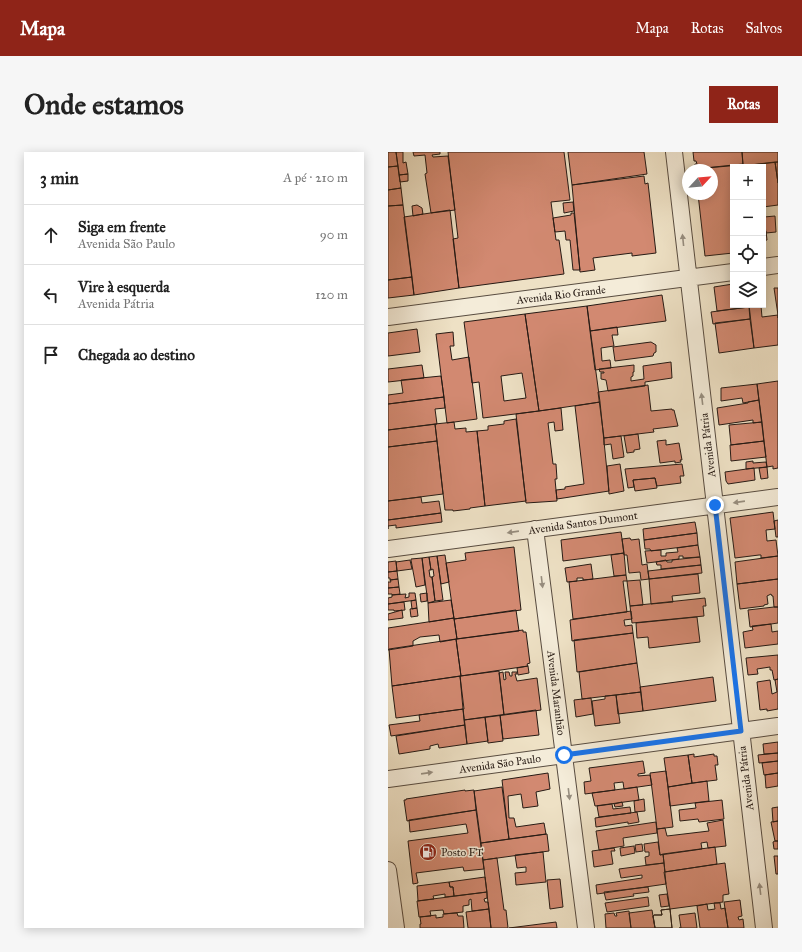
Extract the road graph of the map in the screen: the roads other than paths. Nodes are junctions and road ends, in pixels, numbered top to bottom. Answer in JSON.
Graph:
{"nodes":[{"id":1,"x":674,"y":152,"type":"edge"},
{"id":2,"x":778,"y":265,"type":"edge"},
{"id":3,"x":766,"y":267,"type":"edge"},
{"id":4,"x":730,"y":272,"type":"edge"},
{"id":5,"x":688,"y":278,"type":"junction"},
{"id":6,"x":388,"y":317,"type":"edge"},
{"id":7,"x":778,"y":496,"type":"edge"},
{"id":8,"x":715,"y":505,"type":"junction"},
{"id":9,"x":535,"y":529,"type":"junction"},
{"id":10,"x":388,"y":549,"type":"edge"},
{"id":11,"x":778,"y":726,"type":"edge"},
{"id":12,"x":741,"y":731,"type":"junction"},
{"id":13,"x":564,"y":755,"type":"junction"},
{"id":14,"x":388,"y":778,"type":"edge"},
{"id":15,"x":388,"y":870,"type":"edge"},
{"id":16,"x":396,"y":928,"type":"edge"},
{"id":17,"x":586,"y":928,"type":"edge"},
{"id":18,"x":764,"y":928,"type":"edge"}],
"edges":[{"from":5,"to":1,"type":"street","name":"Avenida Pátria","one_way":true},
{"from":2,"to":3,"type":"street"},
{"from":4,"to":5,"type":"street","name":"Avenida Rio Grande"},
{"from":5,"to":6,"type":"street","name":"Avenida Rio Grande"},
{"from":8,"to":5,"type":"street","name":"Avenida Pátria","one_way":true},
{"from":7,"to":8,"type":"street","name":"Avenida Santos Dumont","one_way":true},
{"from":8,"to":9,"type":"street","name":"Avenida Santos Dumont"},
{"from":8,"to":12,"type":"street","name":"Avenida Pátria"},
{"from":9,"to":10,"type":"street","name":"Avenida Santos Dumont","one_way":true},
{"from":9,"to":13,"type":"street","name":"Avenida Maranhão","one_way":true},
{"from":11,"to":12,"type":"street","name":"Avenida São Paulo"},
{"from":12,"to":13,"type":"street","name":"Avenida São Paulo"},
{"from":18,"to":12,"type":"street","name":"Avenida Pátria","one_way":true},
{"from":14,"to":13,"type":"street","name":"Avenida São Paulo","one_way":true},
{"from":13,"to":17,"type":"street","name":"Avenida Maranhão","one_way":true},
{"from":15,"to":16,"type":"street"}]}
